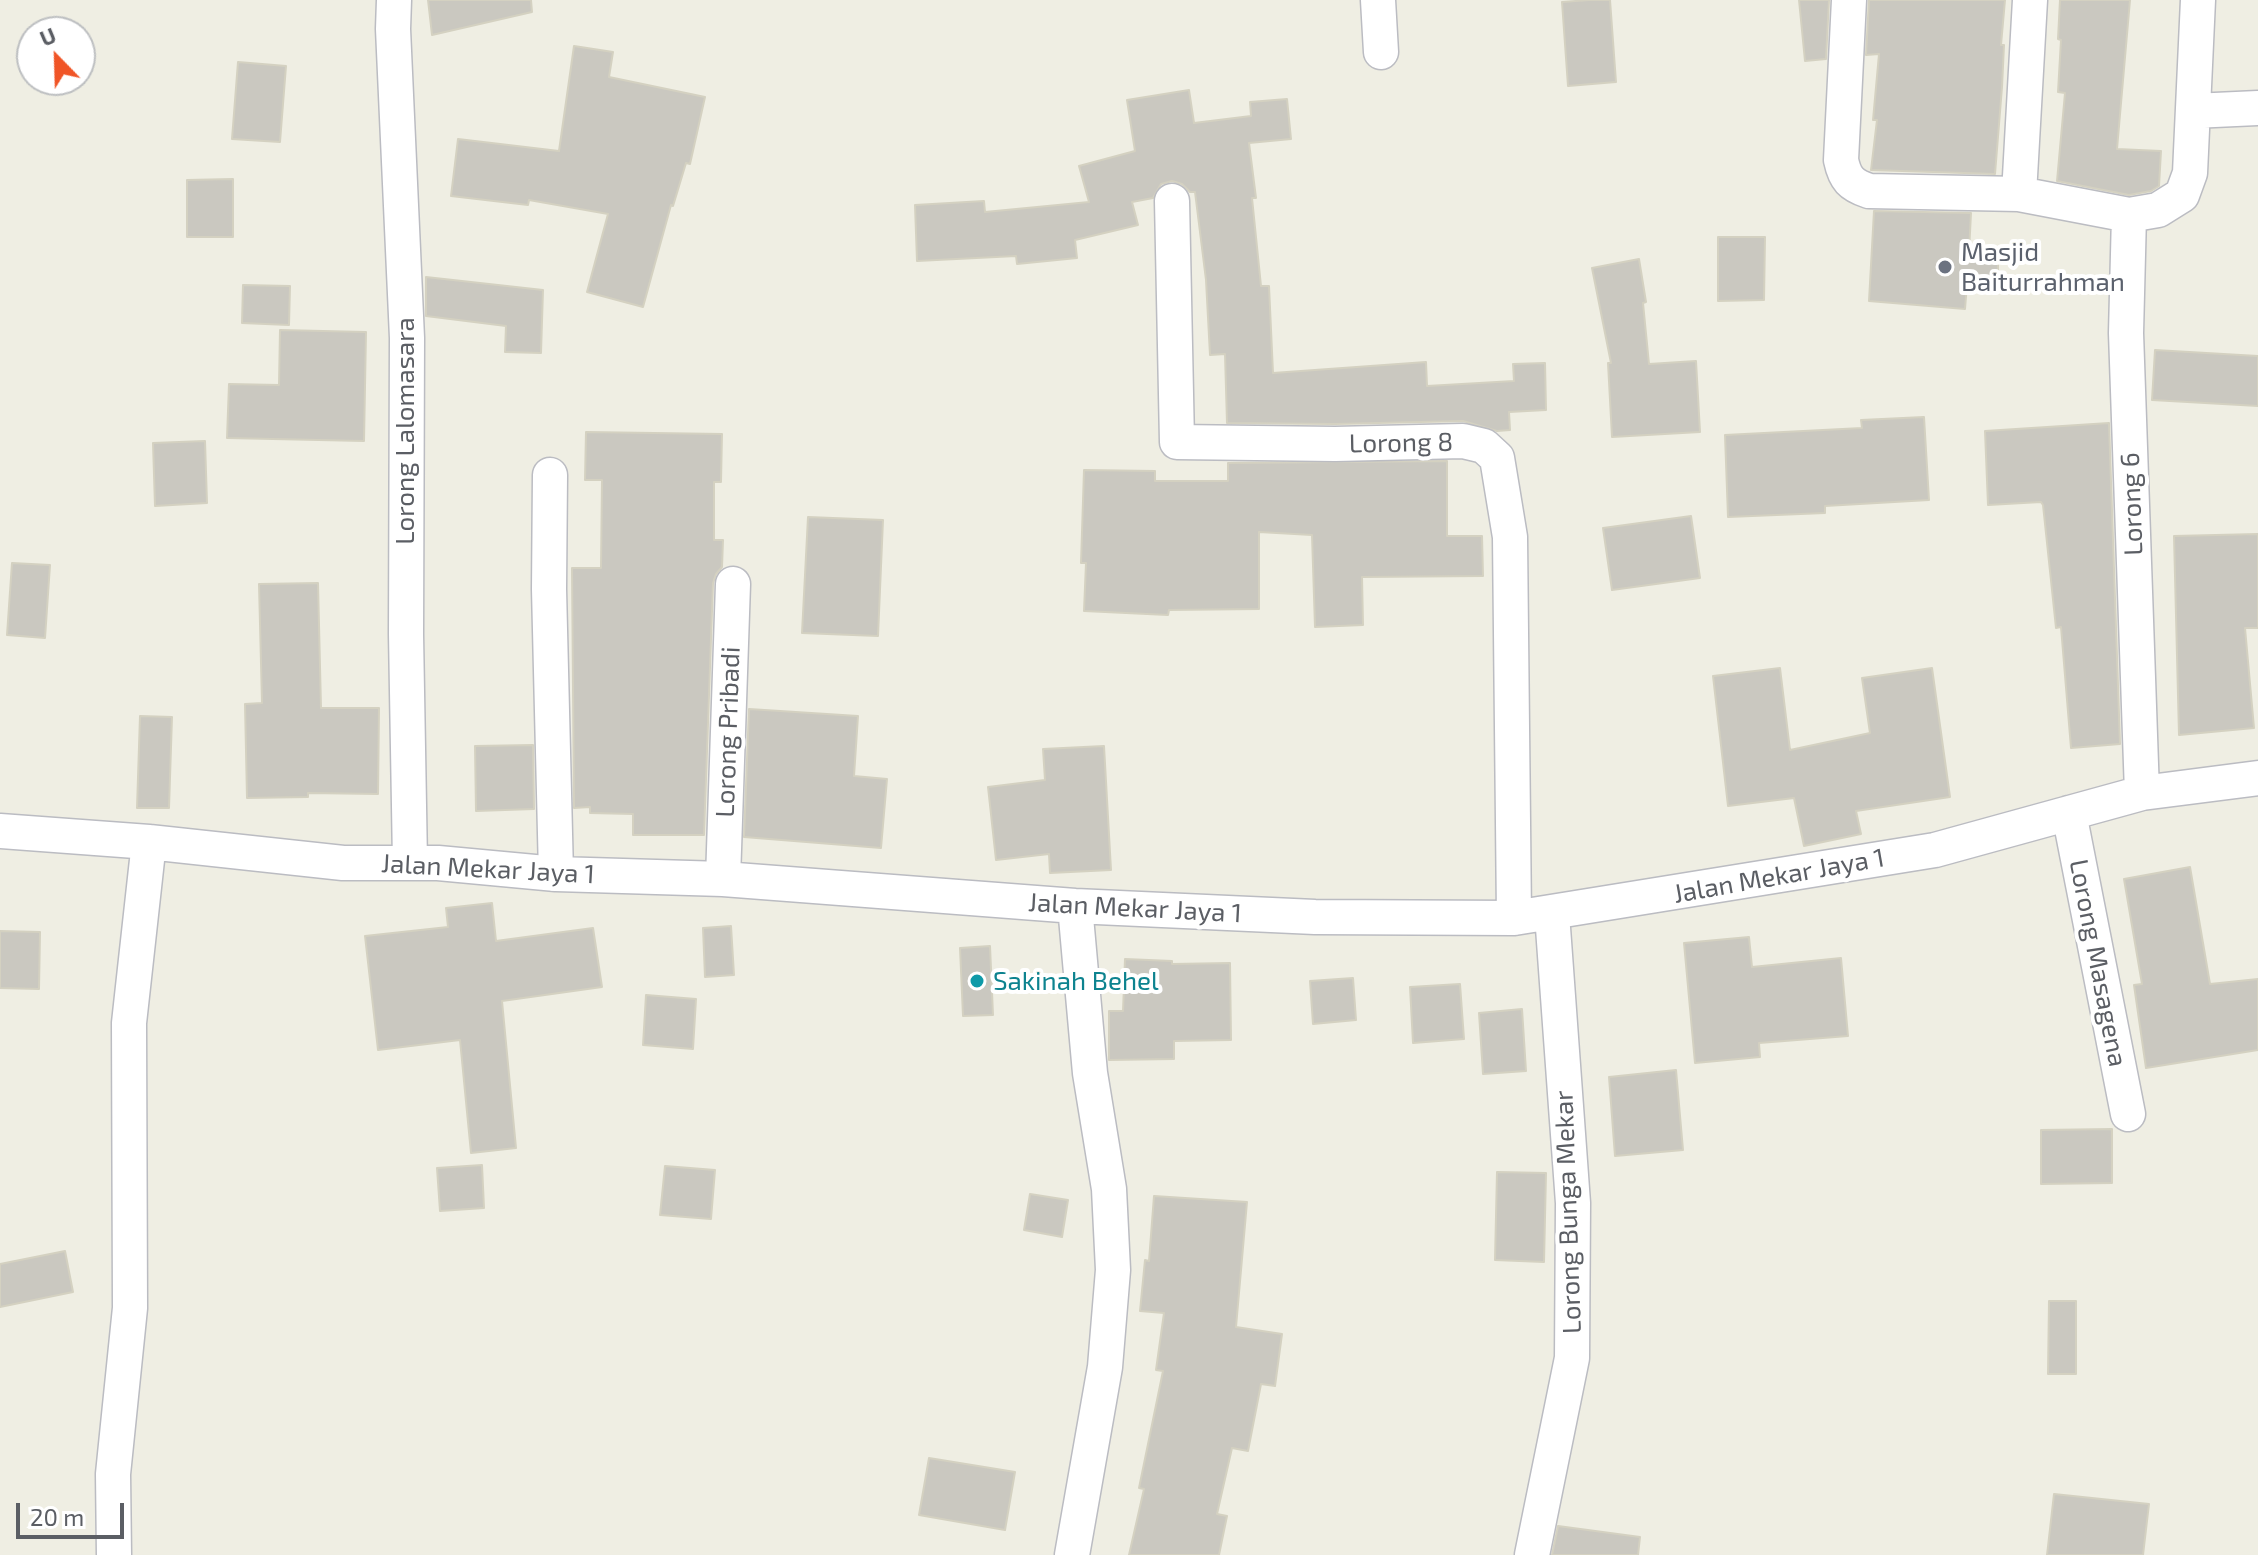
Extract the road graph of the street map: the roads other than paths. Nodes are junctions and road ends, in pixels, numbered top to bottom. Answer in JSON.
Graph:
{"nodes":[{"id":1,"x":394,"y":0,"type":"edge"},
{"id":2,"x":1378,"y":0,"type":"edge"},
{"id":3,"x":1849,"y":0,"type":"edge"},
{"id":4,"x":2030,"y":0,"type":"edge"},
{"id":5,"x":2198,"y":0,"type":"edge"},
{"id":6,"x":1381,"y":52,"type":"dead end"},
{"id":7,"x":2258,"y":108,"type":"edge"},
{"id":8,"x":2193,"y":111,"type":"junction"},
{"id":9,"x":2019,"y":194,"type":"junction"},
{"id":10,"x":1172,"y":201,"type":"dead end"},
{"id":11,"x":2129,"y":215,"type":"junction"},
{"id":12,"x":550,"y":475,"type":"dead end"},
{"id":13,"x":733,"y":584,"type":"dead end"},
{"id":14,"x":2258,"y":778,"type":"edge"},
{"id":15,"x":2142,"y":793,"type":"junction"},
{"id":16,"x":2069,"y":813,"type":"junction"},
{"id":17,"x":0,"y":831,"type":"edge"},
{"id":18,"x":149,"y":842,"type":"junction"},
{"id":19,"x":410,"y":863,"type":"junction"},
{"id":20,"x":556,"y":874,"type":"junction"},
{"id":21,"x":723,"y":879,"type":"junction"},
{"id":22,"x":1075,"y":906,"type":"junction"},
{"id":23,"x":1552,"y":914,"type":"junction"},
{"id":24,"x":1514,"y":918,"type":"junction"},
{"id":25,"x":2128,"y":1114,"type":"dead end"},
{"id":26,"x":114,"y":1555,"type":"edge"},
{"id":27,"x":1072,"y":1555,"type":"edge"},
{"id":28,"x":1532,"y":1555,"type":"edge"}],
"edges":[{"from":1,"to":19,"type":"street","name":"Lorong Lalomasara"},
{"from":2,"to":6,"type":"street"},
{"from":3,"to":9,"type":"street"},
{"from":4,"to":9,"type":"street"},
{"from":5,"to":8,"type":"street"},
{"from":7,"to":8,"type":"street"},
{"from":8,"to":11,"type":"street"},
{"from":9,"to":11,"type":"street"},
{"from":10,"to":24,"type":"street","name":"Lorong 8"},
{"from":11,"to":15,"type":"street","name":"Lorong 6"},
{"from":12,"to":20,"type":"street"},
{"from":13,"to":21,"type":"street","name":"Lorong Pribadi"},
{"from":14,"to":15,"type":"street","name":"Jalan Mekar Jaya 1"},
{"from":15,"to":16,"type":"street","name":"Jalan Mekar Jaya 1"},
{"from":16,"to":23,"type":"street","name":"Jalan Mekar Jaya 1"},
{"from":16,"to":25,"type":"street","name":"Lorong Masagena"},
{"from":17,"to":18,"type":"street","name":"Jalan Mekar Jaya 1"},
{"from":18,"to":19,"type":"street","name":"Jalan Mekar Jaya 1"},
{"from":18,"to":26,"type":"street"},
{"from":19,"to":20,"type":"street","name":"Jalan Mekar Jaya 1"},
{"from":20,"to":21,"type":"street","name":"Jalan Mekar Jaya 1"},
{"from":21,"to":22,"type":"street","name":"Jalan Mekar Jaya 1"},
{"from":22,"to":24,"type":"street","name":"Jalan Mekar Jaya 1"},
{"from":22,"to":27,"type":"street"},
{"from":23,"to":24,"type":"street","name":"Jalan Mekar Jaya 1"},
{"from":23,"to":28,"type":"street","name":"Lorong Bunga Mekar"}]}
